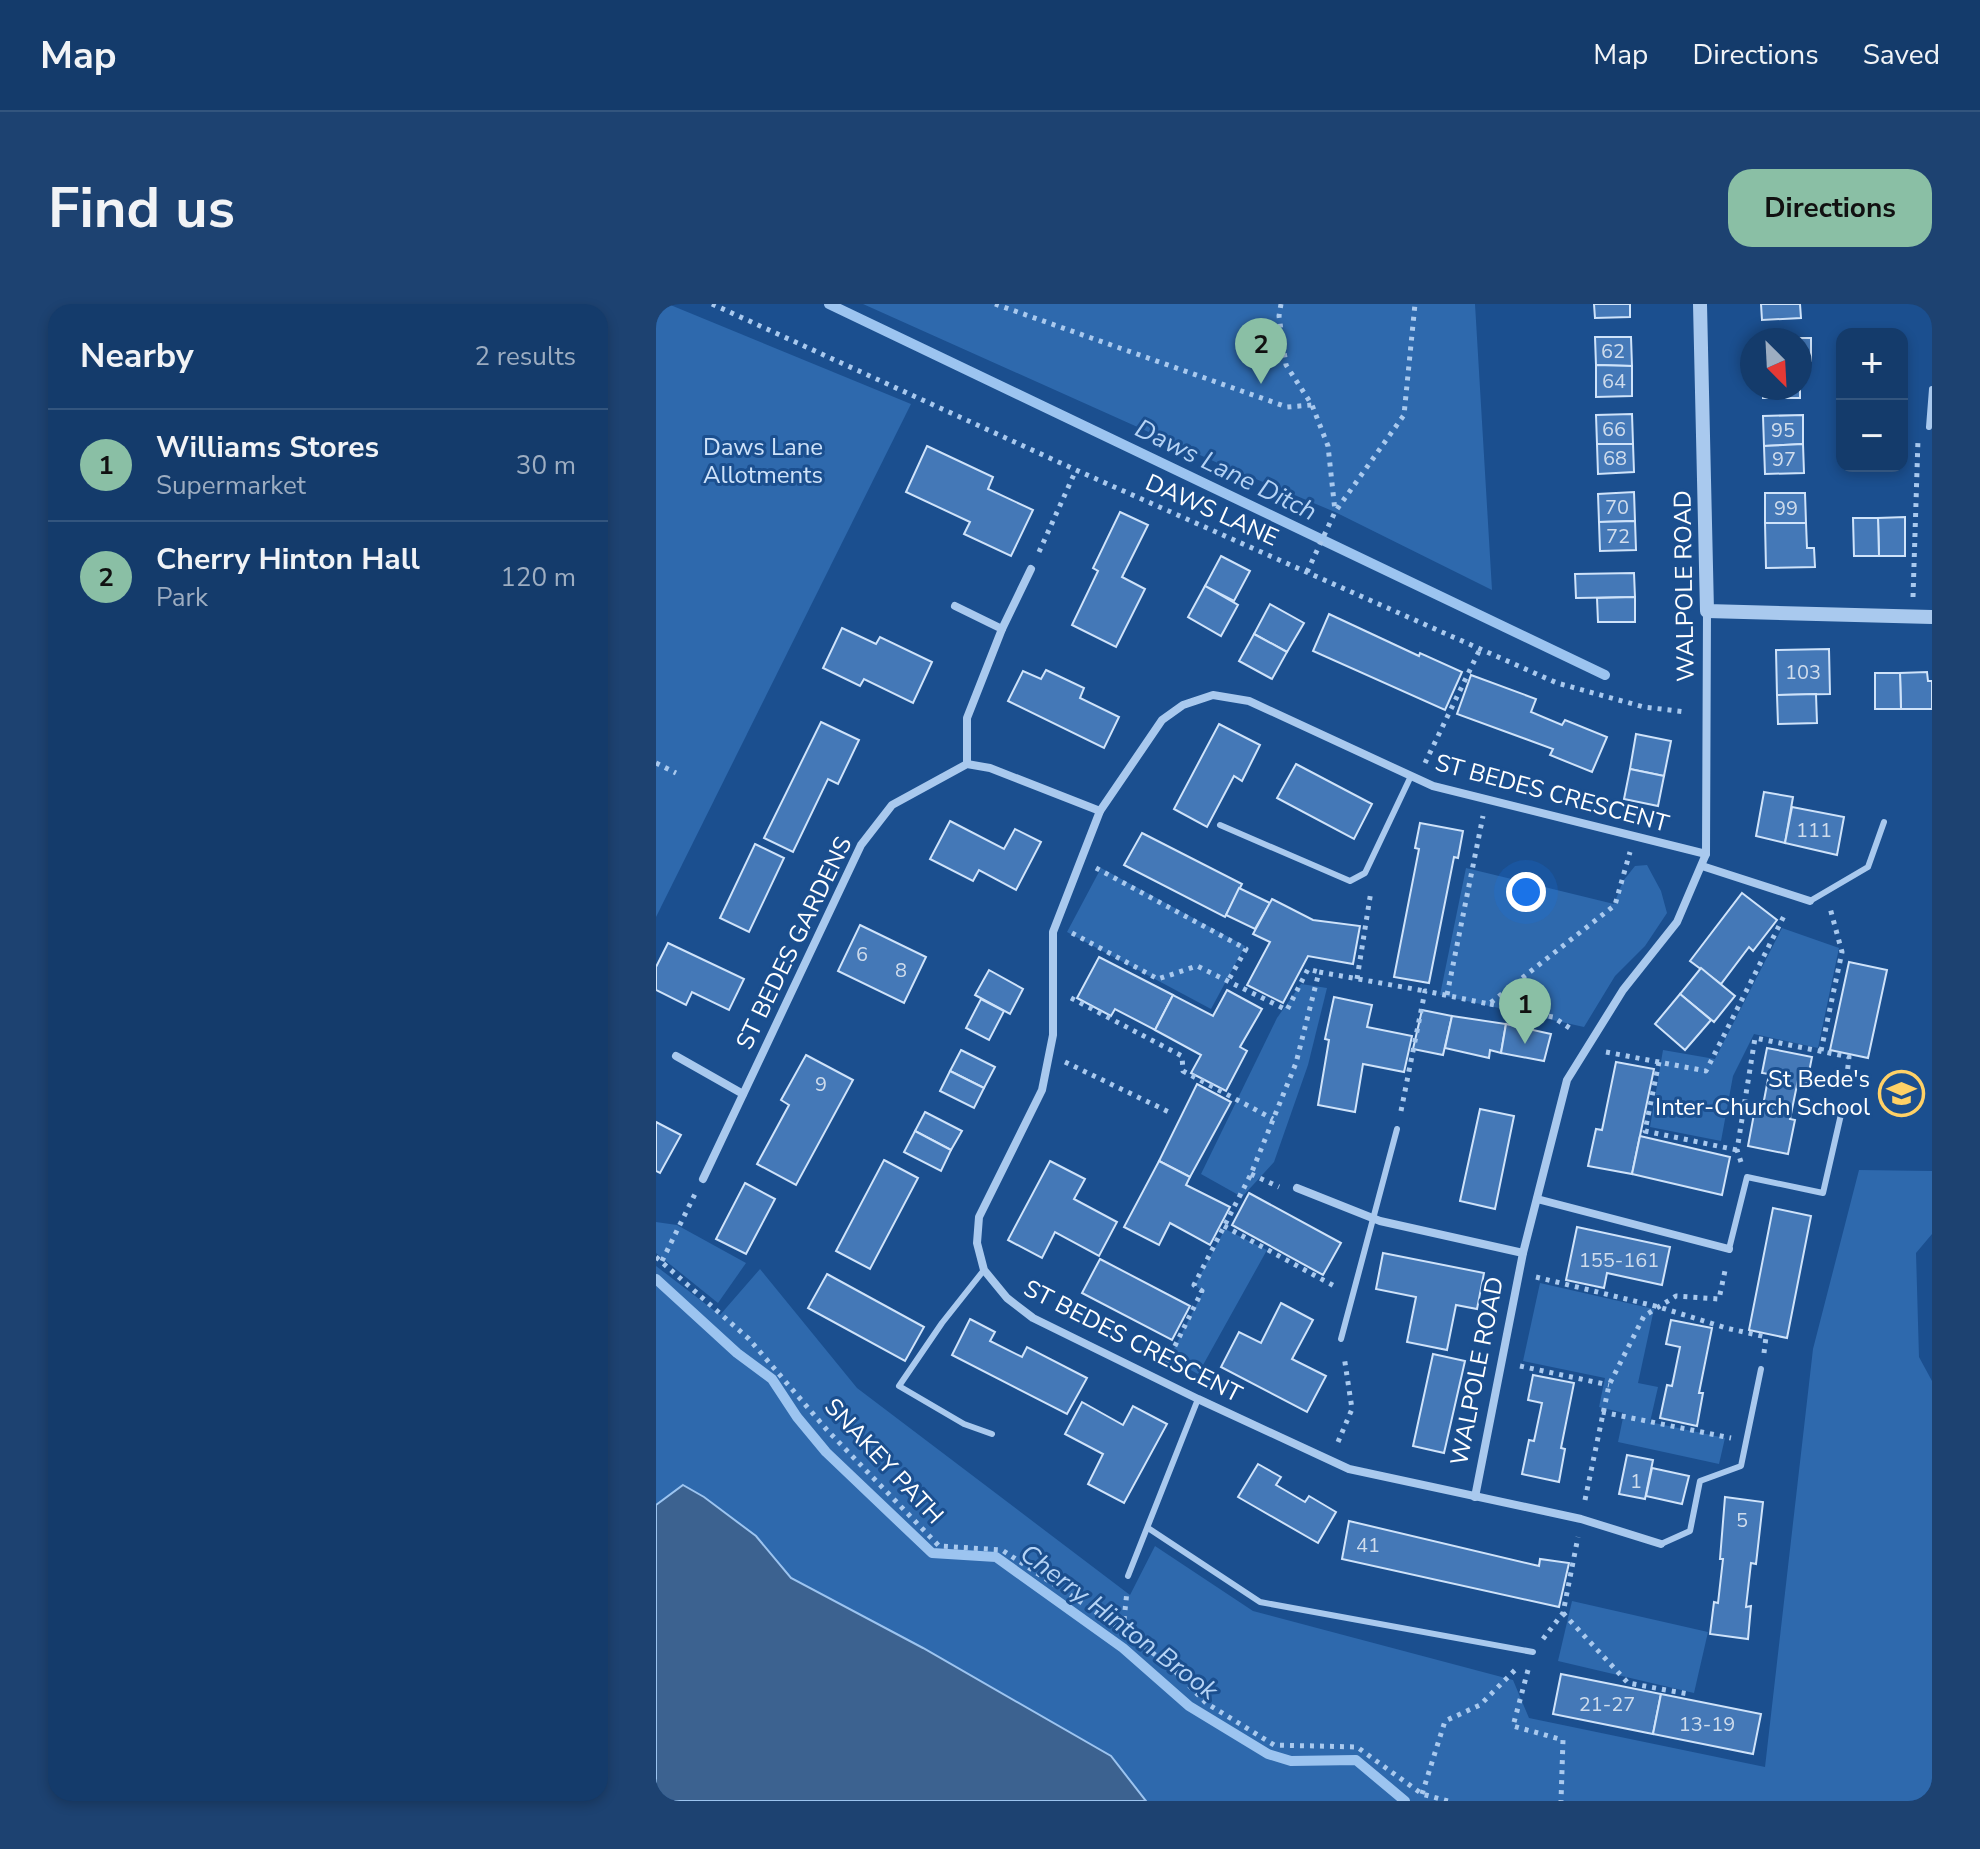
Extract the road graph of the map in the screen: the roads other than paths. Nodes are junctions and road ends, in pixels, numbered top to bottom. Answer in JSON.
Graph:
{"nodes":[{"id":1,"x":1700,"y":304,"type":"edge"},
{"id":2,"x":1932,"y":391,"type":"edge"},
{"id":3,"x":1929,"y":427,"type":"dead end"},
{"id":4,"x":1031,"y":569,"type":"road end"},
{"id":5,"x":955,"y":606,"type":"dead end"},
{"id":6,"x":1707,"y":611,"type":"junction"},
{"id":7,"x":1932,"y":617,"type":"edge"},
{"id":8,"x":1002,"y":629,"type":"junction"},
{"id":9,"x":967,"y":764,"type":"junction"},
{"id":10,"x":1414,"y":777,"type":"junction"},
{"id":11,"x":1100,"y":811,"type":"junction"},
{"id":12,"x":1884,"y":822,"type":"dead end"},
{"id":13,"x":1220,"y":825,"type":"dead end"},
{"id":14,"x":1706,"y":854,"type":"junction"},
{"id":15,"x":1702,"y":866,"type":"junction"},
{"id":16,"x":1810,"y":901,"type":"joint"},
{"id":17,"x":676,"y":1056,"type":"dead end"},
{"id":18,"x":743,"y":1094,"type":"junction"},
{"id":19,"x":1842,"y":1110,"type":"road end"},
{"id":20,"x":1397,"y":1129,"type":"road end"},
{"id":21,"x":703,"y":1179,"type":"road end"},
{"id":22,"x":1297,"y":1188,"type":"dead end"},
{"id":23,"x":1537,"y":1199,"type":"junction"},
{"id":24,"x":1373,"y":1219,"type":"junction"},
{"id":25,"x":1729,"y":1249,"type":"joint"},
{"id":26,"x":1523,"y":1253,"type":"junction"},
{"id":27,"x":984,"y":1270,"type":"junction"},
{"id":28,"x":1341,"y":1339,"type":"road end"},
{"id":29,"x":1761,"y":1369,"type":"road end"},
{"id":30,"x":1198,"y":1399,"type":"junction"},
{"id":31,"x":992,"y":1434,"type":"dead end"},
{"id":32,"x":1475,"y":1497,"type":"junction"},
{"id":33,"x":1148,"y":1528,"type":"junction"},
{"id":34,"x":1661,"y":1544,"type":"joint"},
{"id":35,"x":1128,"y":1576,"type":"road end"},
{"id":36,"x":1533,"y":1652,"type":"road end"}],
"edges":[{"from":1,"to":6,"type":"street","name":"WALPOLE ROAD"},
{"from":2,"to":3,"type":"lane"},
{"from":4,"to":8,"type":"street"},
{"from":5,"to":8,"type":"street"},
{"from":6,"to":7,"type":"street"},
{"from":6,"to":14,"type":"street","name":"WALPOLE ROAD"},
{"from":8,"to":9,"type":"street"},
{"from":9,"to":11,"type":"street"},
{"from":9,"to":18,"type":"street","name":"ST BEDES GARDENS"},
{"from":10,"to":11,"type":"street","name":"ST BEDES CRESCENT"},
{"from":10,"to":13,"type":"lane"},
{"from":10,"to":14,"type":"street","name":"ST BEDES CRESCENT"},
{"from":11,"to":27,"type":"street","name":"ST BEDES CRESCENT"},
{"from":12,"to":16,"type":"lane"},
{"from":14,"to":15,"type":"street","name":"WALPOLE ROAD"},
{"from":15,"to":16,"type":"street"},
{"from":15,"to":23,"type":"street","name":"WALPOLE ROAD"},
{"from":17,"to":18,"type":"street"},
{"from":18,"to":21,"type":"street","name":"ST BEDES GARDENS"},
{"from":19,"to":25,"type":"lane"},
{"from":20,"to":24,"type":"lane"},
{"from":22,"to":24,"type":"street","name":"WALPOLE ROAD"},
{"from":23,"to":25,"type":"street"},
{"from":23,"to":26,"type":"street","name":"WALPOLE ROAD"},
{"from":24,"to":26,"type":"street","name":"WALPOLE ROAD"},
{"from":24,"to":28,"type":"lane"},
{"from":26,"to":32,"type":"street","name":"WALPOLE ROAD"},
{"from":27,"to":30,"type":"street","name":"ST BEDES CRESCENT"},
{"from":27,"to":31,"type":"lane"},
{"from":29,"to":34,"type":"lane"},
{"from":30,"to":32,"type":"street","name":"ST BEDES CRESCENT"},
{"from":30,"to":33,"type":"lane"},
{"from":32,"to":34,"type":"street","name":"ST BEDES CRESCENT"},
{"from":33,"to":35,"type":"lane"},
{"from":33,"to":36,"type":"lane"}]}
